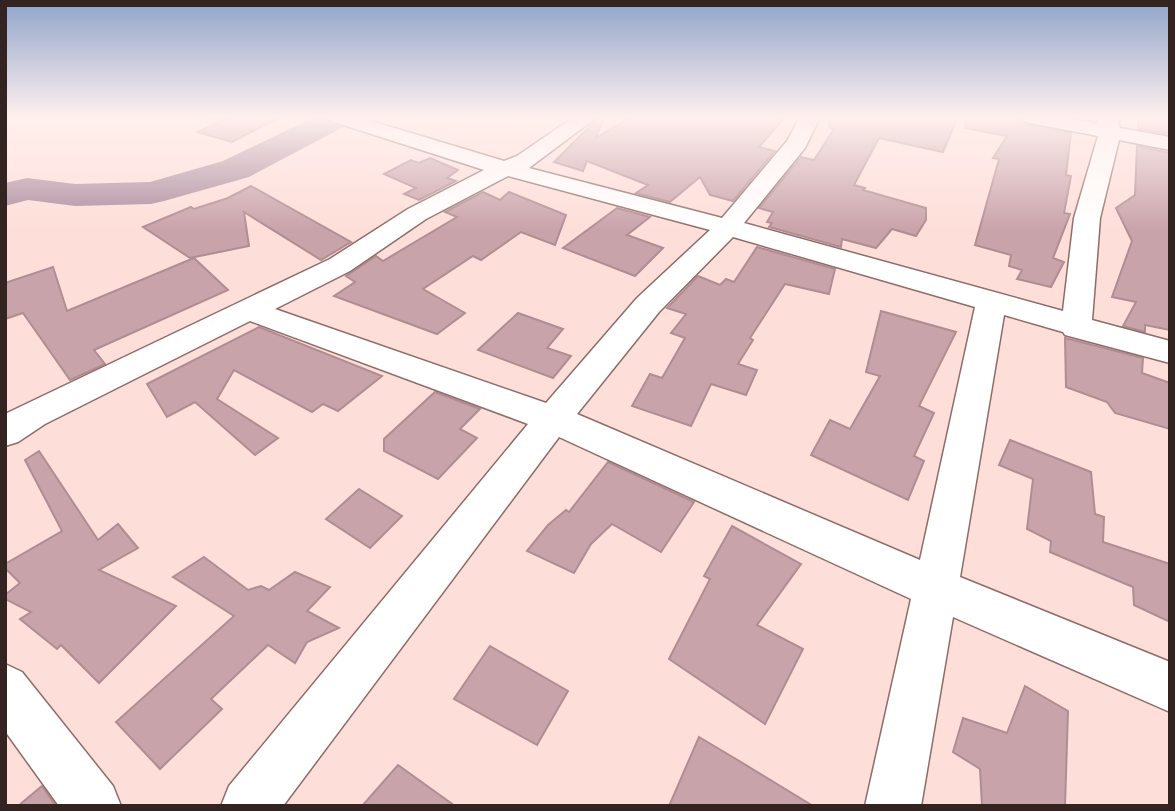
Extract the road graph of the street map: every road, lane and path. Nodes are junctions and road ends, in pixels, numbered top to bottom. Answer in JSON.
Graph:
{"nodes":[{"id":1,"x":454,"y":155,"type":"edge"},
{"id":2,"x":534,"y":155,"type":"edge"},
{"id":3,"x":787,"y":155,"type":"edge"},
{"id":4,"x":1102,"y":155,"type":"edge"},
{"id":5,"x":506,"y":170,"type":"junction"},
{"id":6,"x":728,"y":228,"type":"junction"},
{"id":7,"x":991,"y":304,"type":"junction"},
{"id":8,"x":248,"y":310,"type":"junction"},
{"id":9,"x":1076,"y":328,"type":"junction"},
{"id":10,"x":1170,"y":352,"type":"edge"},
{"id":11,"x":553,"y":419,"type":"junction"},
{"id":12,"x":5,"y":432,"type":"edge"},
{"id":13,"x":935,"y":588,"type":"junction"},
{"id":14,"x":1170,"y":687,"type":"edge"},
{"id":15,"x":5,"y":690,"type":"edge"},
{"id":16,"x":93,"y":806,"type":"edge"},
{"id":17,"x":249,"y":806,"type":"edge"},
{"id":18,"x":893,"y":806,"type":"edge"}],
"edges":[{"from":1,"to":5,"type":"street"},
{"from":2,"to":5,"type":"street"},
{"from":3,"to":6,"type":"street"},
{"from":4,"to":9,"type":"street"},
{"from":5,"to":6,"type":"street"},
{"from":5,"to":8,"type":"street"},
{"from":6,"to":7,"type":"street"},
{"from":6,"to":11,"type":"street"},
{"from":7,"to":9,"type":"street"},
{"from":7,"to":13,"type":"street"},
{"from":8,"to":11,"type":"street"},
{"from":8,"to":12,"type":"street"},
{"from":9,"to":10,"type":"street"},
{"from":11,"to":13,"type":"street"},
{"from":11,"to":17,"type":"street"},
{"from":13,"to":14,"type":"street"},
{"from":13,"to":18,"type":"street"},
{"from":15,"to":16,"type":"street"}]}
